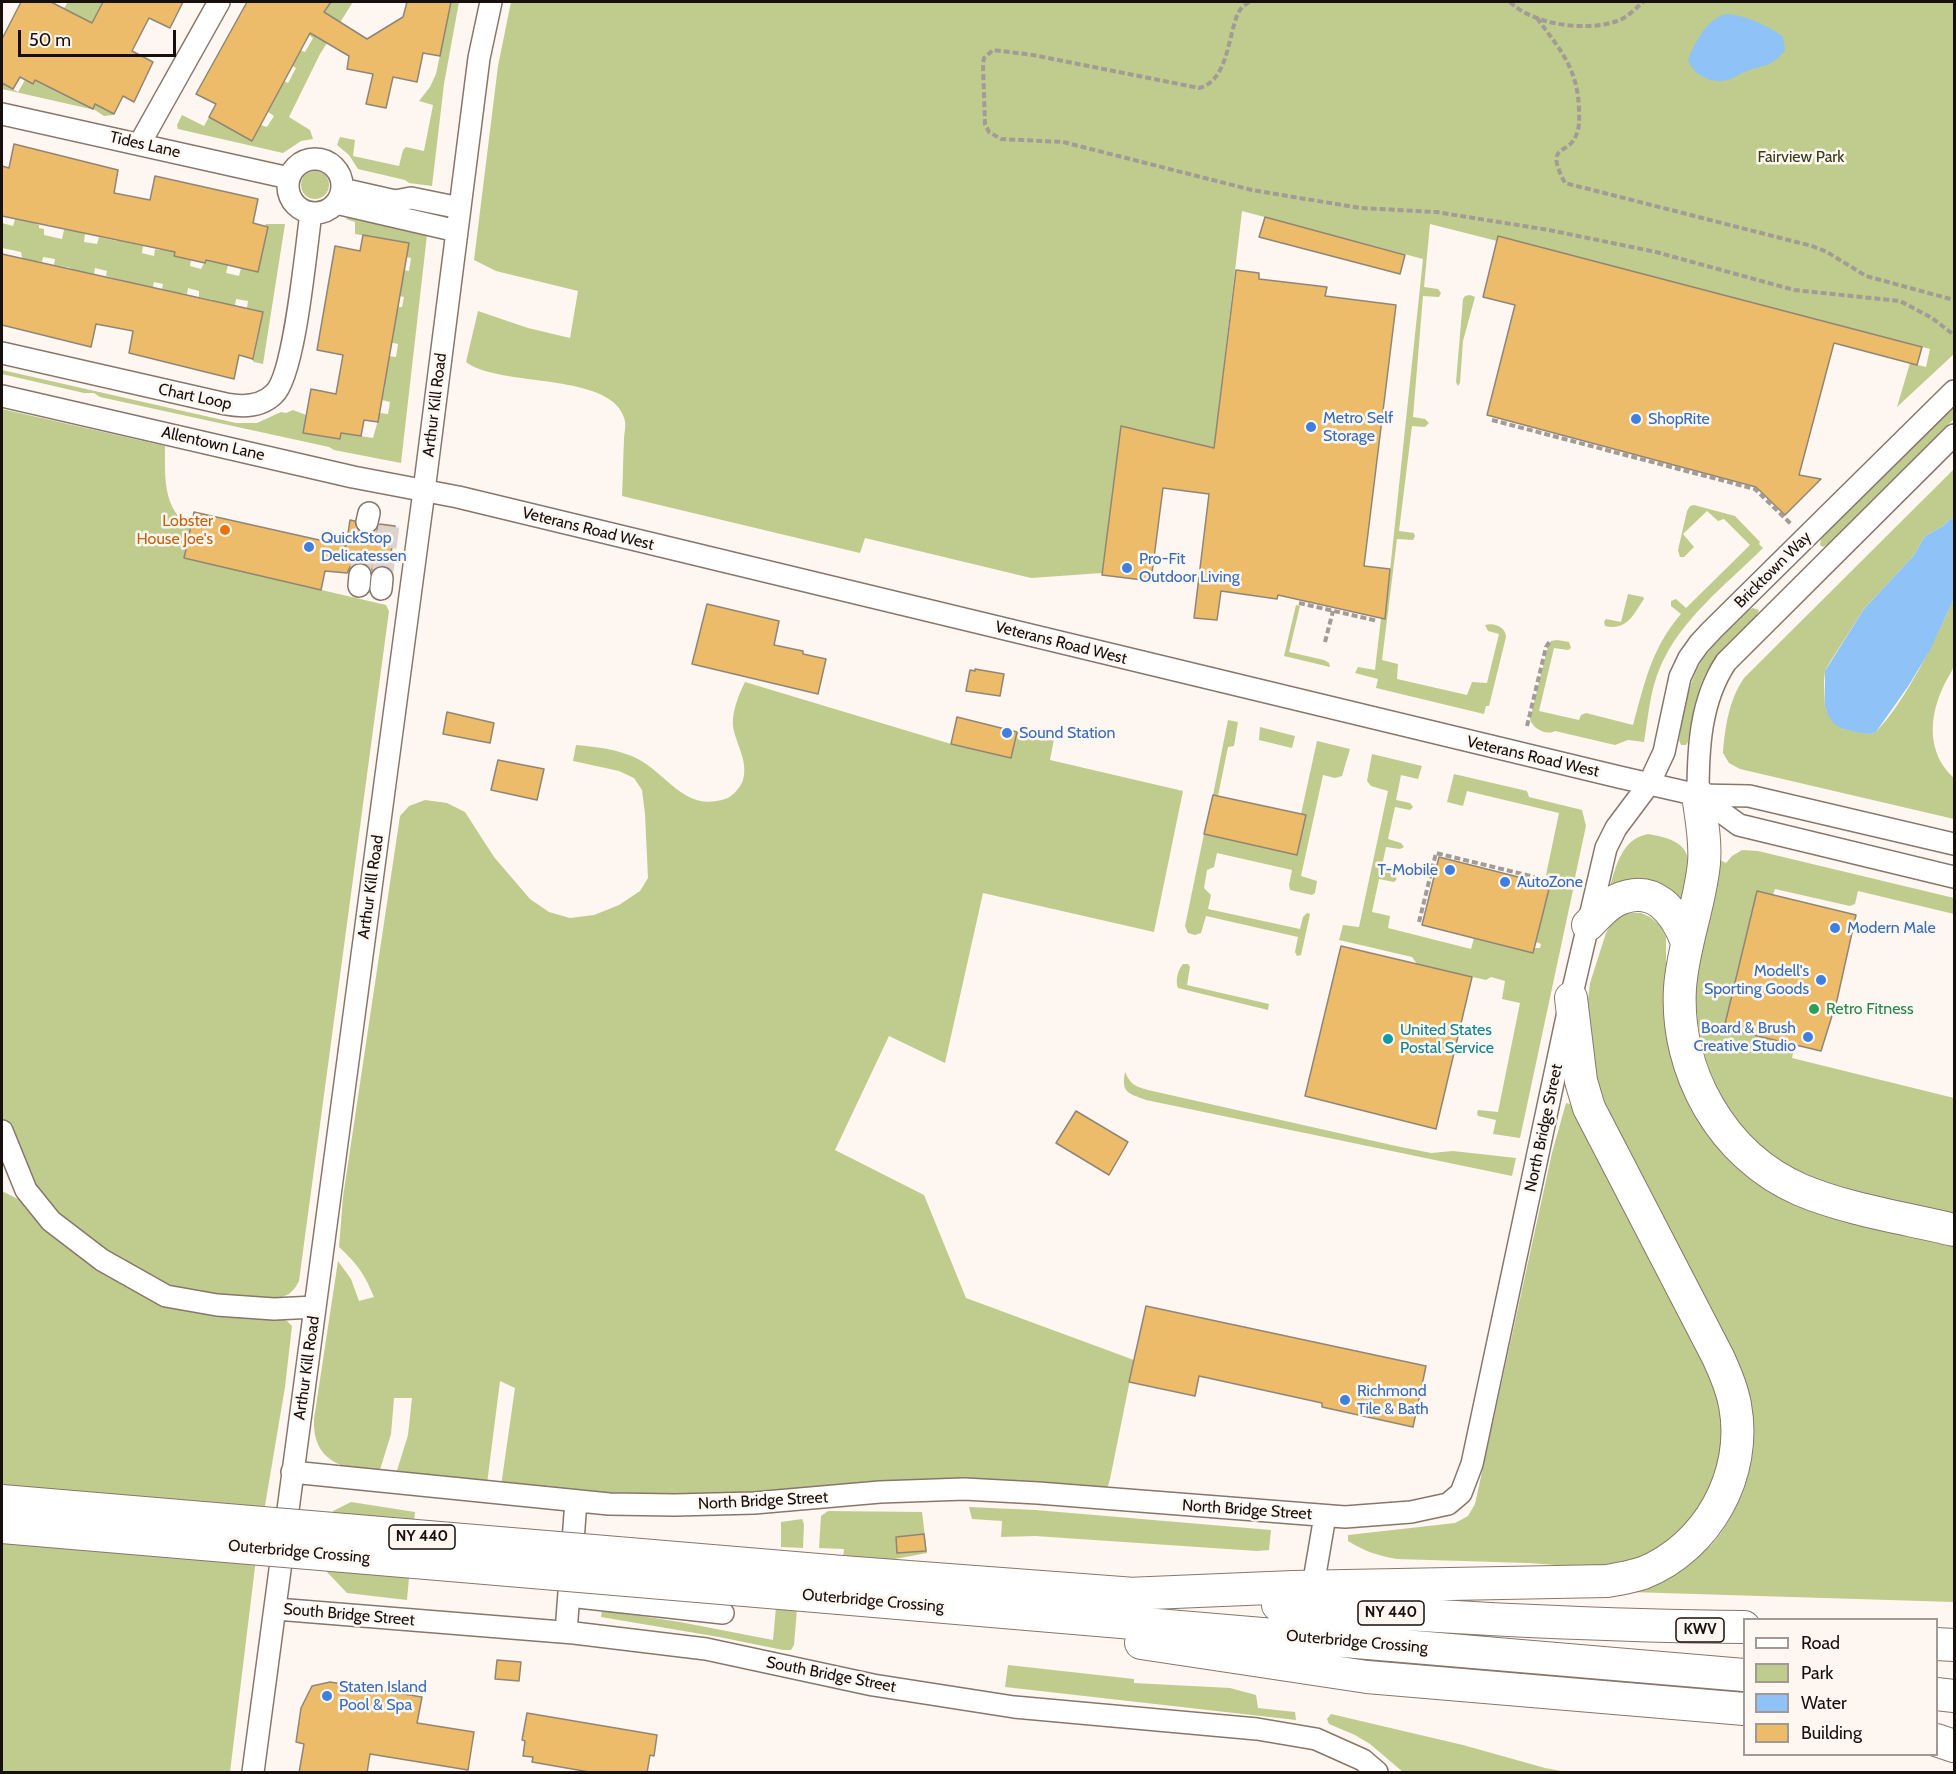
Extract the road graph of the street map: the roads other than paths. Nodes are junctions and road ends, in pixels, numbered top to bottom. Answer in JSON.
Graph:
{"nodes":[{"id":1,"x":219,"y":2,"type":"edge"},
{"id":2,"x":491,"y":2,"type":"edge"},
{"id":3,"x":2,"y":114,"type":"edge"},
{"id":4,"x":140,"y":143,"type":"junction"},
{"id":5,"x":289,"y":178,"type":"junction"},
{"id":6,"x":339,"y":190,"type":"junction"},
{"id":7,"x":460,"y":208,"type":"junction"},
{"id":8,"x":310,"y":213,"type":"junction"},
{"id":9,"x":457,"y":231,"type":"junction"},
{"id":10,"x":2,"y":353,"type":"edge"},
{"id":11,"x":1954,"y":390,"type":"edge"},
{"id":12,"x":2,"y":396,"type":"edge"},
{"id":13,"x":1954,"y":435,"type":"edge"},
{"id":14,"x":424,"y":490,"type":"junction"},
{"id":15,"x":1796,"y":548,"type":"junction"},
{"id":16,"x":1816,"y":572,"type":"junction"},
{"id":17,"x":1649,"y":784,"type":"junction"},
{"id":18,"x":1698,"y":795,"type":"junction"},
{"id":19,"x":1954,"y":843,"type":"edge"},
{"id":20,"x":1954,"y":877,"type":"edge"},
{"id":21,"x":1588,"y":925,"type":"junction"},
{"id":22,"x":1687,"y":942,"type":"junction"},
{"id":23,"x":1571,"y":998,"type":"junction"},
{"id":24,"x":2,"y":1131,"type":"edge"},
{"id":25,"x":1954,"y":1230,"type":"edge"},
{"id":26,"x":315,"y":1307,"type":"junction"},
{"id":27,"x":292,"y":1472,"type":"junction"},
{"id":28,"x":2,"y":1501,"type":"edge"},
{"id":29,"x":576,"y":1501,"type":"junction"},
{"id":30,"x":1325,"y":1516,"type":"junction"},
{"id":31,"x":2,"y":1527,"type":"edge"},
{"id":32,"x":841,"y":1585,"type":"junction"},
{"id":33,"x":1313,"y":1586,"type":"junction"},
{"id":34,"x":1127,"y":1594,"type":"junction"},
{"id":35,"x":569,"y":1596,"type":"junction"},
{"id":36,"x":945,"y":1607,"type":"junction"},
{"id":37,"x":276,"y":1609,"type":"junction"},
{"id":38,"x":723,"y":1613,"type":"dead end"},
{"id":39,"x":1654,"y":1626,"type":"junction"},
{"id":40,"x":1743,"y":1627,"type":"edge"},
{"id":41,"x":566,"y":1632,"type":"junction"},
{"id":42,"x":1938,"y":1632,"type":"edge"},
{"id":43,"x":1954,"y":1633,"type":"edge"},
{"id":44,"x":1743,"y":1635,"type":"edge"},
{"id":45,"x":1938,"y":1644,"type":"edge"},
{"id":46,"x":1954,"y":1645,"type":"edge"},
{"id":47,"x":1743,"y":1675,"type":"edge"},
{"id":48,"x":1555,"y":1693,"type":"junction"},
{"id":49,"x":1938,"y":1694,"type":"edge"},
{"id":50,"x":1954,"y":1696,"type":"edge"},
{"id":51,"x":1743,"y":1709,"type":"edge"},
{"id":52,"x":1743,"y":1720,"type":"edge"},
{"id":53,"x":1938,"y":1725,"type":"edge"},
{"id":54,"x":1954,"y":1726,"type":"edge"},
{"id":55,"x":1938,"y":1741,"type":"edge"},
{"id":56,"x":1954,"y":1746,"type":"edge"},
{"id":57,"x":253,"y":1773,"type":"edge"},
{"id":58,"x":1377,"y":1773,"type":"edge"}],
"edges":[{"from":1,"to":4,"type":"street"},
{"from":2,"to":7,"type":"street","name":"Arthur Kill Road"},
{"from":3,"to":4,"type":"street","name":"Tides Lane"},
{"from":4,"to":5,"type":"street","name":"Tides Lane"},
{"from":5,"to":6,"type":"street"},
{"from":5,"to":8,"type":"street"},
{"from":6,"to":7,"type":"street"},
{"from":6,"to":8,"type":"street"},
{"from":6,"to":9,"type":"street"},
{"from":7,"to":9,"type":"street","name":"Arthur Kill Road"},
{"from":8,"to":10,"type":"street","name":"Chart Loop"},
{"from":9,"to":14,"type":"street","name":"Arthur Kill Road"},
{"from":11,"to":15,"type":"street","name":"Bricktown Way"},
{"from":12,"to":14,"type":"street","name":"Allentown Lane"},
{"from":13,"to":16,"type":"street","name":"Bricktown Way"},
{"from":14,"to":17,"type":"street","name":"Veterans Road West"},
{"from":14,"to":26,"type":"street","name":"Arthur Kill Road"},
{"from":15,"to":16,"type":"street"},
{"from":15,"to":17,"type":"street","name":"Bricktown Way"},
{"from":16,"to":18,"type":"street","name":"Bricktown Way"},
{"from":17,"to":18,"type":"street","name":"Veterans Road West"},
{"from":17,"to":21,"type":"street","name":"North Bridge Street"},
{"from":18,"to":19,"type":"street","name":"Veterans Road West"},
{"from":18,"to":20,"type":"street","name":"Veterans Road West"},
{"from":18,"to":22,"type":"highway"},
{"from":21,"to":22,"type":"highway"},
{"from":21,"to":23,"type":"street","name":"North Bridge Street"},
{"from":22,"to":25,"type":"highway"},
{"from":23,"to":30,"type":"street","name":"North Bridge Street"},
{"from":23,"to":33,"type":"highway"},
{"from":24,"to":26,"type":"street"},
{"from":26,"to":27,"type":"street","name":"Arthur Kill Road"},
{"from":27,"to":29,"type":"street","name":"North Bridge Street"},
{"from":27,"to":37,"type":"street","name":"Arthur Kill Road"},
{"from":28,"to":32,"type":"highway","name":"Outerbridge Crossing","number":"NY 440","bridge":true},
{"from":29,"to":30,"type":"street","name":"North Bridge Street"},
{"from":29,"to":35,"type":"street"},
{"from":30,"to":33,"type":"street"},
{"from":31,"to":32,"type":"highway","name":"Outerbridge Crossing","number":"NY 440","bridge":true},
{"from":32,"to":34,"type":"highway","name":"Outerbridge Crossing","number":"NY 440"},
{"from":32,"to":36,"type":"highway","name":"Outerbridge Crossing","number":"NY 440"},
{"from":33,"to":34,"type":"highway"},
{"from":34,"to":39,"type":"highway","name":"Outerbridge Crossing","number":"NY 440"},
{"from":35,"to":38,"type":"street"},
{"from":35,"to":41,"type":"street"},
{"from":36,"to":47,"type":"highway","name":"Outerbridge Crossing","number":"NY 440"},
{"from":36,"to":48,"type":"highway"},
{"from":37,"to":41,"type":"street","name":"South Bridge Street"},
{"from":37,"to":57,"type":"street","name":"Arthur Kill Road"},
{"from":39,"to":40,"type":"highway","number":"NY 440"},
{"from":39,"to":44,"type":"highway","number":"KWV"},
{"from":41,"to":58,"type":"street","name":"South Bridge Street"},
{"from":42,"to":43,"type":"highway"},
{"from":45,"to":46,"type":"highway"},
{"from":48,"to":51,"type":"highway"},
{"from":48,"to":52,"type":"highway"},
{"from":49,"to":50,"type":"highway"},
{"from":53,"to":54,"type":"highway"},
{"from":55,"to":56,"type":"highway"}]}
